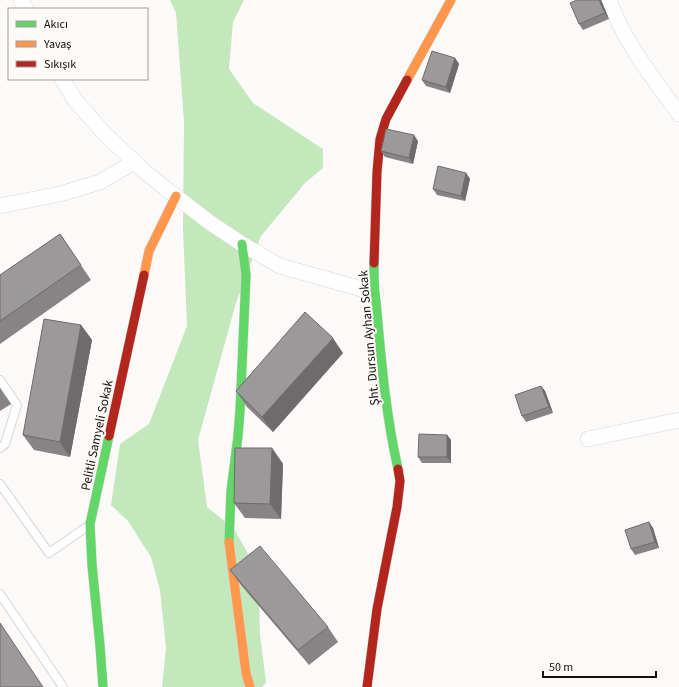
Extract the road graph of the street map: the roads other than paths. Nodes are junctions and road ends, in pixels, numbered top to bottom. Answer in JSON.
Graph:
{"nodes":[{"id":1,"x":451,"y":0,"type":"edge"},
{"id":2,"x":609,"y":0,"type":"edge"},
{"id":3,"x":63,"y":80,"type":"edge"},
{"id":4,"x":679,"y":114,"type":"edge"},
{"id":5,"x":134,"y":162,"type":"junction"},
{"id":6,"x":176,"y":196,"type":"junction"},
{"id":7,"x":0,"y":206,"type":"edge"},
{"id":8,"x":242,"y":244,"type":"junction"},
{"id":9,"x":376,"y":293,"type":"junction"},
{"id":10,"x":0,"y":380,"type":"edge"},
{"id":11,"x":679,"y":420,"type":"edge"},
{"id":12,"x":588,"y":440,"type":"dead end"},
{"id":13,"x":0,"y":448,"type":"edge"},
{"id":14,"x":0,"y":484,"type":"edge"},
{"id":15,"x":90,"y":524,"type":"junction"},
{"id":16,"x":0,"y":594,"type":"edge"},
{"id":17,"x":63,"y":687,"type":"edge"},
{"id":18,"x":103,"y":687,"type":"edge"},
{"id":19,"x":250,"y":687,"type":"edge"},
{"id":20,"x":367,"y":687,"type":"edge"}],
"edges":[{"from":1,"to":9,"type":"street","name":"Şht. Dursun Ayhan Sokak"},
{"from":2,"to":4,"type":"street"},
{"from":3,"to":5,"type":"street"},
{"from":5,"to":6,"type":"street"},
{"from":5,"to":7,"type":"street"},
{"from":6,"to":8,"type":"street"},
{"from":6,"to":15,"type":"street","name":"Pelitli Samyeli Sokak"},
{"from":8,"to":9,"type":"street"},
{"from":8,"to":19,"type":"street"},
{"from":9,"to":20,"type":"street","name":"Şht. Dursun Ayhan Sokak"},
{"from":10,"to":13,"type":"lane"},
{"from":11,"to":12,"type":"street"},
{"from":14,"to":15,"type":"lane"},
{"from":15,"to":18,"type":"street","name":"Pelitli Samyeli Sokak"},
{"from":16,"to":17,"type":"lane"}]}
